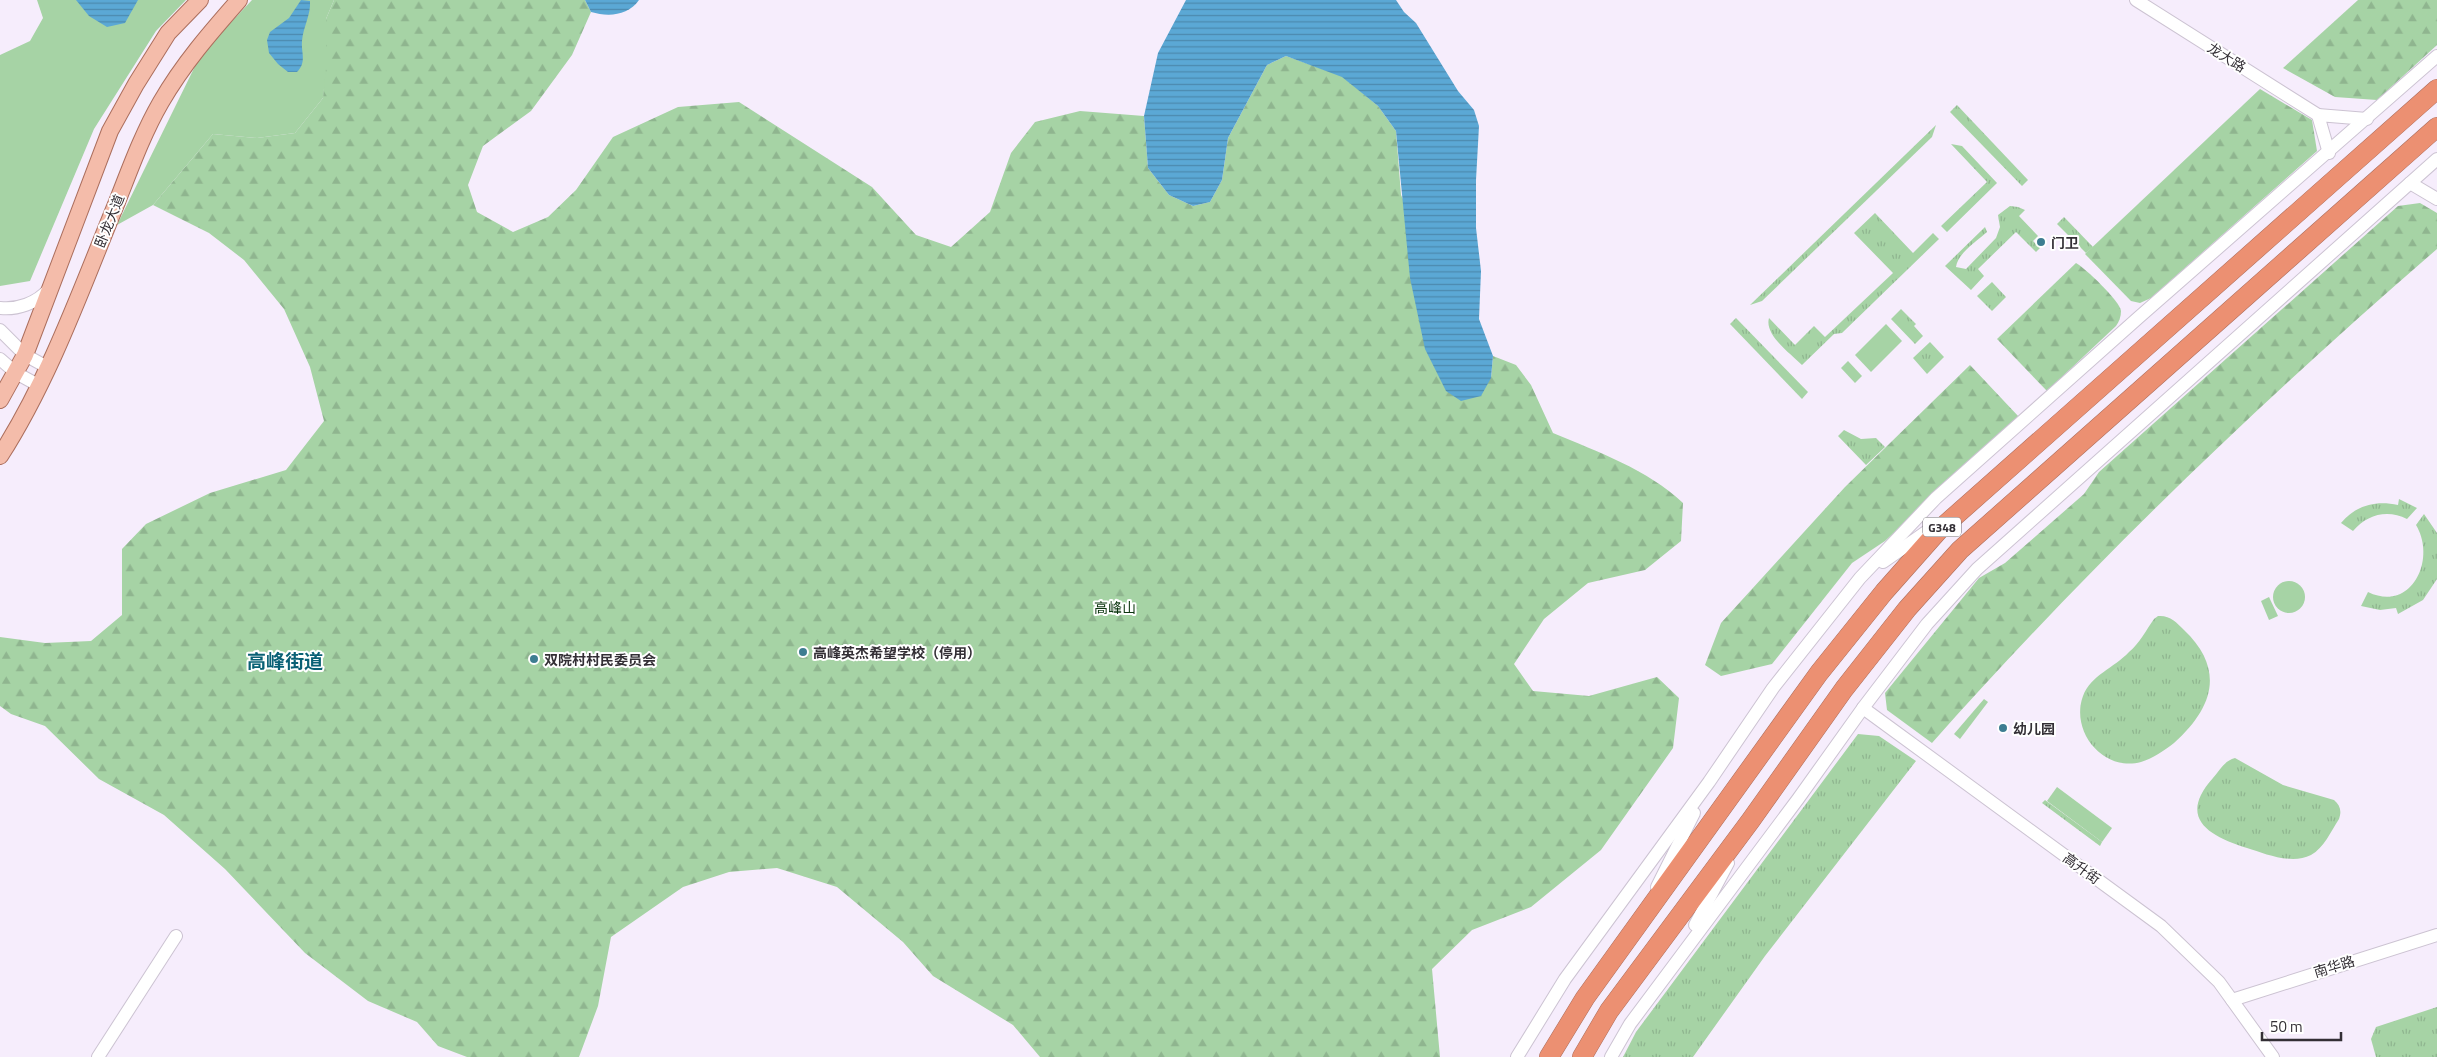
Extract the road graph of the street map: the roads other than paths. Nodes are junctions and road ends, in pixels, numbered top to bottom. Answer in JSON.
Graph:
{"nodes":[{"id":1,"x":200,"y":0,"type":"edge"},
{"id":2,"x":239,"y":0,"type":"edge"},
{"id":3,"x":2136,"y":0,"type":"edge"},
{"id":4,"x":2437,"y":56,"type":"edge"},
{"id":5,"x":2437,"y":81,"type":"edge"},
{"id":6,"x":2437,"y":89,"type":"edge"},
{"id":7,"x":2318,"y":115,"type":"junction"},
{"id":8,"x":2408,"y":115,"type":"junction"},
{"id":9,"x":2368,"y":119,"type":"junction"},
{"id":10,"x":2433,"y":131,"type":"edge"},
{"id":11,"x":2329,"y":153,"type":"junction"},
{"id":12,"x":2437,"y":159,"type":"edge"},
{"id":13,"x":2410,"y":183,"type":"junction"},
{"id":14,"x":2437,"y":199,"type":"edge"},
{"id":15,"x":50,"y":290,"type":"junction"},
{"id":16,"x":76,"y":302,"type":"junction"},
{"id":17,"x":0,"y":308,"type":"edge"},
{"id":18,"x":0,"y":330,"type":"edge"},
{"id":19,"x":24,"y":355,"type":"junction"},
{"id":20,"x":0,"y":359,"type":"edge"},
{"id":21,"x":47,"y":366,"type":"junction"},
{"id":22,"x":16,"y":373,"type":"junction"},
{"id":23,"x":38,"y":385,"type":"junction"},
{"id":24,"x":0,"y":400,"type":"edge"},
{"id":25,"x":0,"y":456,"type":"edge"},
{"id":26,"x":1963,"y":506,"type":"junction"},
{"id":27,"x":1860,"y":578,"type":"junction"},
{"id":28,"x":1863,"y":708,"type":"junction"},
{"id":29,"x":1709,"y":782,"type":"junction"},
{"id":30,"x":1751,"y":820,"type":"junction"},
{"id":31,"x":1634,"y":932,"type":"junction"},
{"id":32,"x":2437,"y":935,"type":"edge"},
{"id":33,"x":176,"y":936,"type":"dead end"},
{"id":34,"x":1678,"y":958,"type":"junction"},
{"id":35,"x":2232,"y":1000,"type":"junction"},
{"id":36,"x":98,"y":1057,"type":"edge"},
{"id":37,"x":1517,"y":1057,"type":"edge"},
{"id":38,"x":1549,"y":1057,"type":"edge"},
{"id":39,"x":1582,"y":1057,"type":"edge"},
{"id":40,"x":1611,"y":1057,"type":"edge"},
{"id":41,"x":2273,"y":1057,"type":"edge"}],
"edges":[{"from":1,"to":15,"type":"main road"},
{"from":2,"to":16,"type":"main road","name":"卧龙大道"},
{"from":3,"to":7,"type":"street","name":"龙大路"},
{"from":4,"to":9,"type":"street"},
{"from":5,"to":8,"type":"street"},
{"from":6,"to":8,"type":"highway","number":"G348"},
{"from":7,"to":9,"type":"street"},
{"from":7,"to":11,"type":"street"},
{"from":8,"to":26,"type":"highway","number":"G348"},
{"from":9,"to":11,"type":"street"},
{"from":10,"to":30,"type":"highway","number":"G348"},
{"from":11,"to":27,"type":"street"},
{"from":12,"to":13,"type":"street"},
{"from":13,"to":14,"type":"street"},
{"from":13,"to":28,"type":"street"},
{"from":15,"to":16,"type":"main road"},
{"from":15,"to":17,"type":"street"},
{"from":15,"to":19,"type":"main road"},
{"from":16,"to":21,"type":"main road","name":"卧龙大道"},
{"from":18,"to":19,"type":"street"},
{"from":19,"to":21,"type":"street"},
{"from":19,"to":22,"type":"main road"},
{"from":20,"to":22,"type":"street"},
{"from":21,"to":23,"type":"main road","name":"卧龙大道"},
{"from":22,"to":23,"type":"street"},
{"from":22,"to":24,"type":"main road"},
{"from":23,"to":25,"type":"main road","name":"卧龙大道"},
{"from":26,"to":27,"type":"street"},
{"from":26,"to":31,"type":"highway","number":"G348"},
{"from":27,"to":29,"type":"street"},
{"from":28,"to":34,"type":"street"},
{"from":28,"to":35,"type":"street","name":"高升街"},
{"from":29,"to":31,"type":"street"},
{"from":29,"to":37,"type":"street"},
{"from":30,"to":34,"type":"street"},
{"from":30,"to":39,"type":"highway","number":"G348"},
{"from":31,"to":38,"type":"highway","number":"G348"},
{"from":32,"to":35,"type":"street","name":"南华路"},
{"from":33,"to":36,"type":"street"},
{"from":34,"to":40,"type":"street"},
{"from":35,"to":41,"type":"street","name":"高升街"}]}
